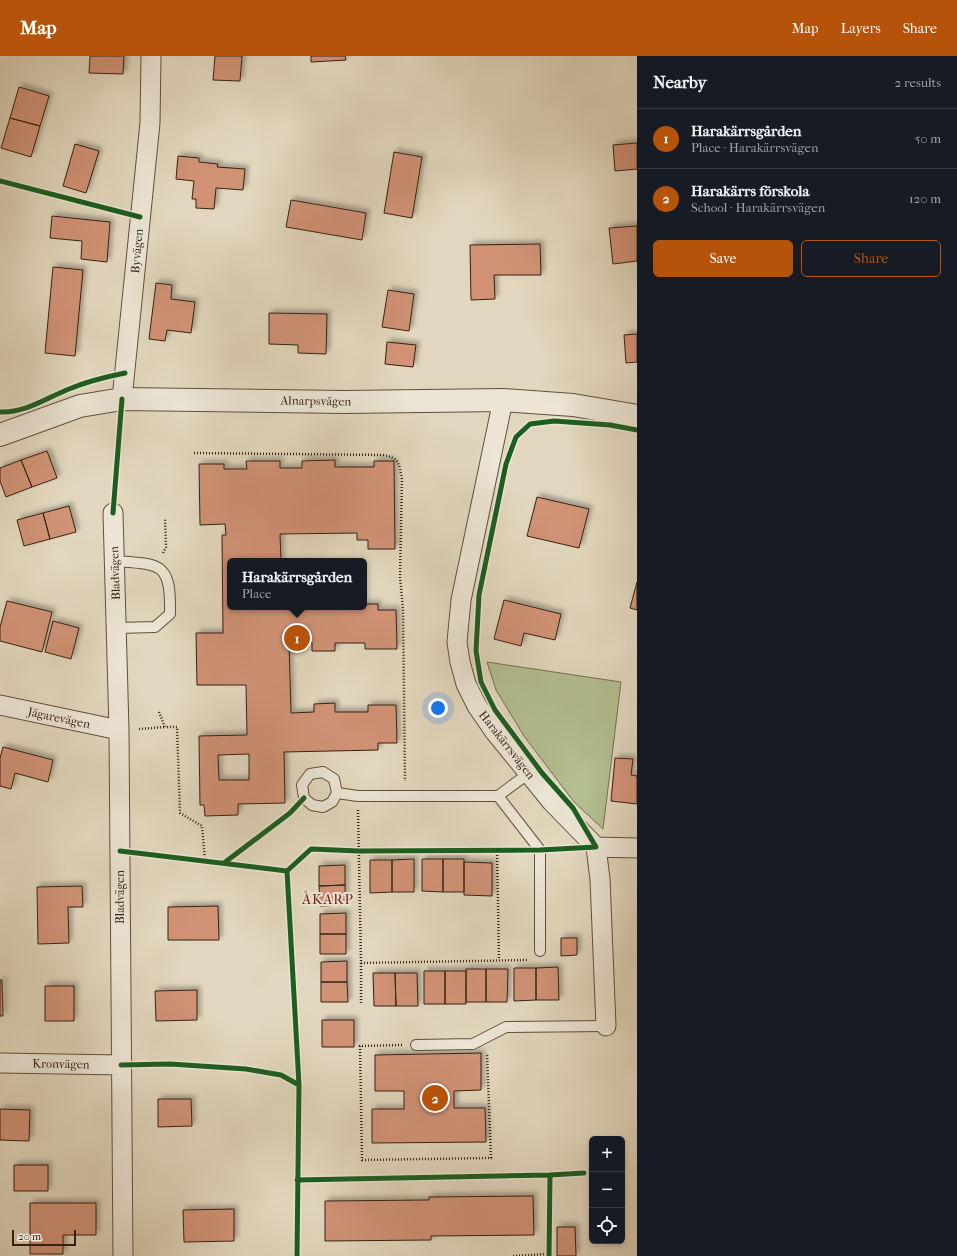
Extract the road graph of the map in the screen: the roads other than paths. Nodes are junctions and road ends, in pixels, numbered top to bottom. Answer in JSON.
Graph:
{"nodes":[{"id":1,"x":151,"y":56,"type":"edge"},
{"id":2,"x":122,"y":399,"type":"junction"},
{"id":3,"x":503,"y":400,"type":"junction"},
{"id":4,"x":637,"y":416,"type":"edge"},
{"id":5,"x":0,"y":435,"type":"edge"},
{"id":6,"x":113,"y":513,"type":"dead end"},
{"id":7,"x":114,"y":561,"type":"junction"},
{"id":8,"x":116,"y":628,"type":"junction"},
{"id":9,"x":0,"y":705,"type":"edge"},
{"id":10,"x":119,"y":730,"type":"junction"},
{"id":11,"x":529,"y":773,"type":"junction"},
{"id":12,"x":337,"y":792,"type":"dead end"},
{"id":13,"x":498,"y":796,"type":"junction"},
{"id":14,"x":596,"y":847,"type":"junction"},
{"id":15,"x":637,"y":848,"type":"edge"},
{"id":16,"x":540,"y":951,"type":"road end"},
{"id":17,"x":606,"y":1026,"type":"joint"},
{"id":18,"x":416,"y":1045,"type":"road end"},
{"id":19,"x":0,"y":1063,"type":"edge"},
{"id":20,"x":121,"y":1065,"type":"junction"},
{"id":21,"x":123,"y":1256,"type":"edge"}],
"edges":[{"from":1,"to":2,"type":"street","name":"Byvägen"},
{"from":2,"to":3,"type":"street","name":"Alnarpsvägen"},
{"from":2,"to":5,"type":"street","name":"Alnarpsvägen"},
{"from":3,"to":4,"type":"street","name":"Alnarpsvägen"},
{"from":3,"to":11,"type":"street","name":"Harakärrsvägen"},
{"from":6,"to":7,"type":"street","name":"Bladvägen"},
{"from":7,"to":8,"type":"street","name":"Bladvägen"},
{"from":7,"to":8,"type":"lane"},
{"from":8,"to":10,"type":"street","name":"Bladvägen"},
{"from":9,"to":10,"type":"street","name":"Jägarevägen"},
{"from":10,"to":20,"type":"street","name":"Bladvägen"},
{"from":11,"to":13,"type":"lane"},
{"from":11,"to":14,"type":"street","name":"Harakärrsvägen"},
{"from":12,"to":13,"type":"lane"},
{"from":13,"to":16,"type":"lane"},
{"from":14,"to":15,"type":"street"},
{"from":14,"to":17,"type":"street"},
{"from":17,"to":18,"type":"lane"},
{"from":19,"to":20,"type":"street","name":"Kronvägen"},
{"from":20,"to":21,"type":"street","name":"Bladvägen"}]}
